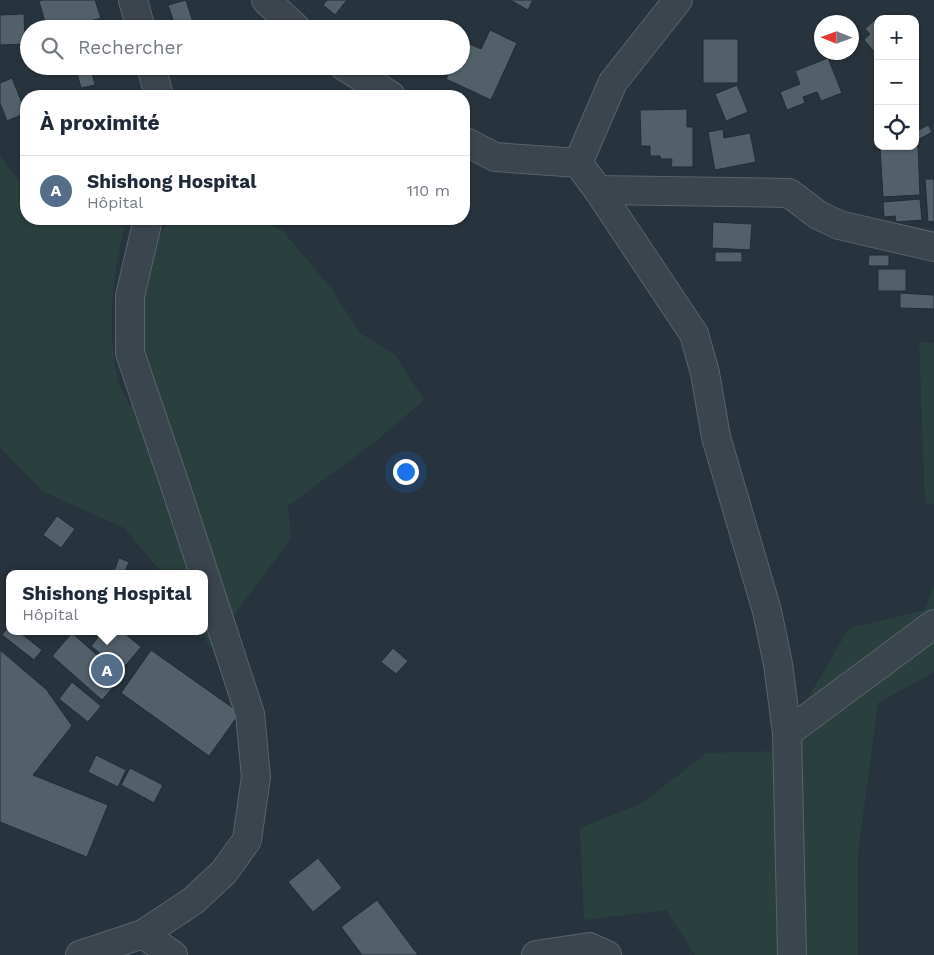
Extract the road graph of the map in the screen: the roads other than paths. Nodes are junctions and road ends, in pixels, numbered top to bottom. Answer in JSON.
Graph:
{"nodes":[{"id":1,"x":134,"y":0,"type":"edge"},
{"id":2,"x":266,"y":0,"type":"edge"},
{"id":3,"x":678,"y":0,"type":"edge"},
{"id":4,"x":139,"y":20,"type":"edge"},
{"id":5,"x":287,"y":20,"type":"edge"},
{"id":6,"x":153,"y":75,"type":"edge"},
{"id":7,"x":358,"y":75,"type":"edge"},
{"id":8,"x":157,"y":90,"type":"edge"},
{"id":9,"x":382,"y":90,"type":"edge"},
{"id":10,"x":470,"y":144,"type":"edge"},
{"id":11,"x":578,"y":163,"type":"junction"},
{"id":12,"x":598,"y":190,"type":"junction"},
{"id":13,"x":147,"y":225,"type":"edge"},
{"id":14,"x":934,"y":247,"type":"edge"},
{"id":15,"x":203,"y":570,"type":"edge"},
{"id":16,"x":208,"y":586,"type":"edge"},
{"id":17,"x":934,"y":624,"type":"edge"},
{"id":18,"x":787,"y":733,"type":"junction"},
{"id":19,"x":143,"y":934,"type":"junction"},
{"id":20,"x":80,"y":955,"type":"edge"},
{"id":21,"x":173,"y":955,"type":"edge"},
{"id":22,"x":536,"y":955,"type":"edge"},
{"id":23,"x":607,"y":955,"type":"edge"},
{"id":24,"x":792,"y":955,"type":"edge"}],
"edges":[{"from":1,"to":4,"type":"street"},
{"from":2,"to":5,"type":"street"},
{"from":3,"to":11,"type":"street"},
{"from":6,"to":8,"type":"street"},
{"from":7,"to":9,"type":"street"},
{"from":10,"to":11,"type":"street"},
{"from":11,"to":12,"type":"street"},
{"from":12,"to":14,"type":"street"},
{"from":12,"to":18,"type":"street"},
{"from":13,"to":15,"type":"street"},
{"from":16,"to":19,"type":"street"},
{"from":17,"to":18,"type":"street"},
{"from":18,"to":24,"type":"street"},
{"from":19,"to":20,"type":"street"},
{"from":19,"to":21,"type":"street"},
{"from":22,"to":23,"type":"street"}]}
